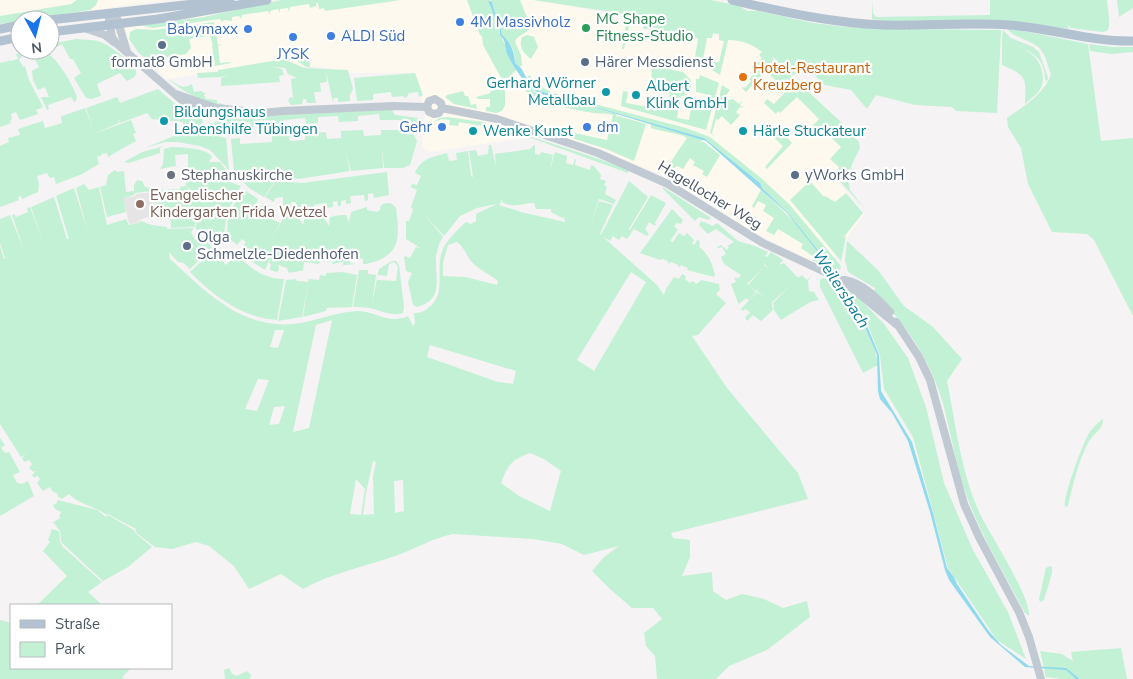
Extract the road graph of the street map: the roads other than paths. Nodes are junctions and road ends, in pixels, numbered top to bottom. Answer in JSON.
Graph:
{"nodes":[{"id":1,"x":230,"y":0,"type":"edge"},
{"id":2,"x":267,"y":0,"type":"edge"},
{"id":3,"x":732,"y":0,"type":"edge"},
{"id":4,"x":112,"y":13,"type":"junction"},
{"id":5,"x":60,"y":19,"type":"edge"},
{"id":6,"x":114,"y":24,"type":"junction"},
{"id":7,"x":85,"y":28,"type":"junction"},
{"id":8,"x":60,"y":31,"type":"edge"},
{"id":9,"x":1133,"y":41,"type":"edge"},
{"id":10,"x":116,"y":43,"type":"junction"},
{"id":11,"x":127,"y":52,"type":"junction"},
{"id":12,"x":1041,"y":677,"type":"edge"}],
"edges":[{"from":1,"to":4,"type":"main road"},
{"from":2,"to":6,"type":"main road"},
{"from":3,"to":9,"type":"main road"},
{"from":4,"to":5,"type":"main road"},
{"from":4,"to":6,"type":"street"},
{"from":6,"to":7,"type":"main road"},
{"from":6,"to":10,"type":"street"},
{"from":6,"to":11,"type":"street"},
{"from":7,"to":8,"type":"main road"},
{"from":7,"to":10,"type":"street"},
{"from":10,"to":11,"type":"street"},
{"from":11,"to":12,"type":"street","name":"Hagellocher Weg"}]}
